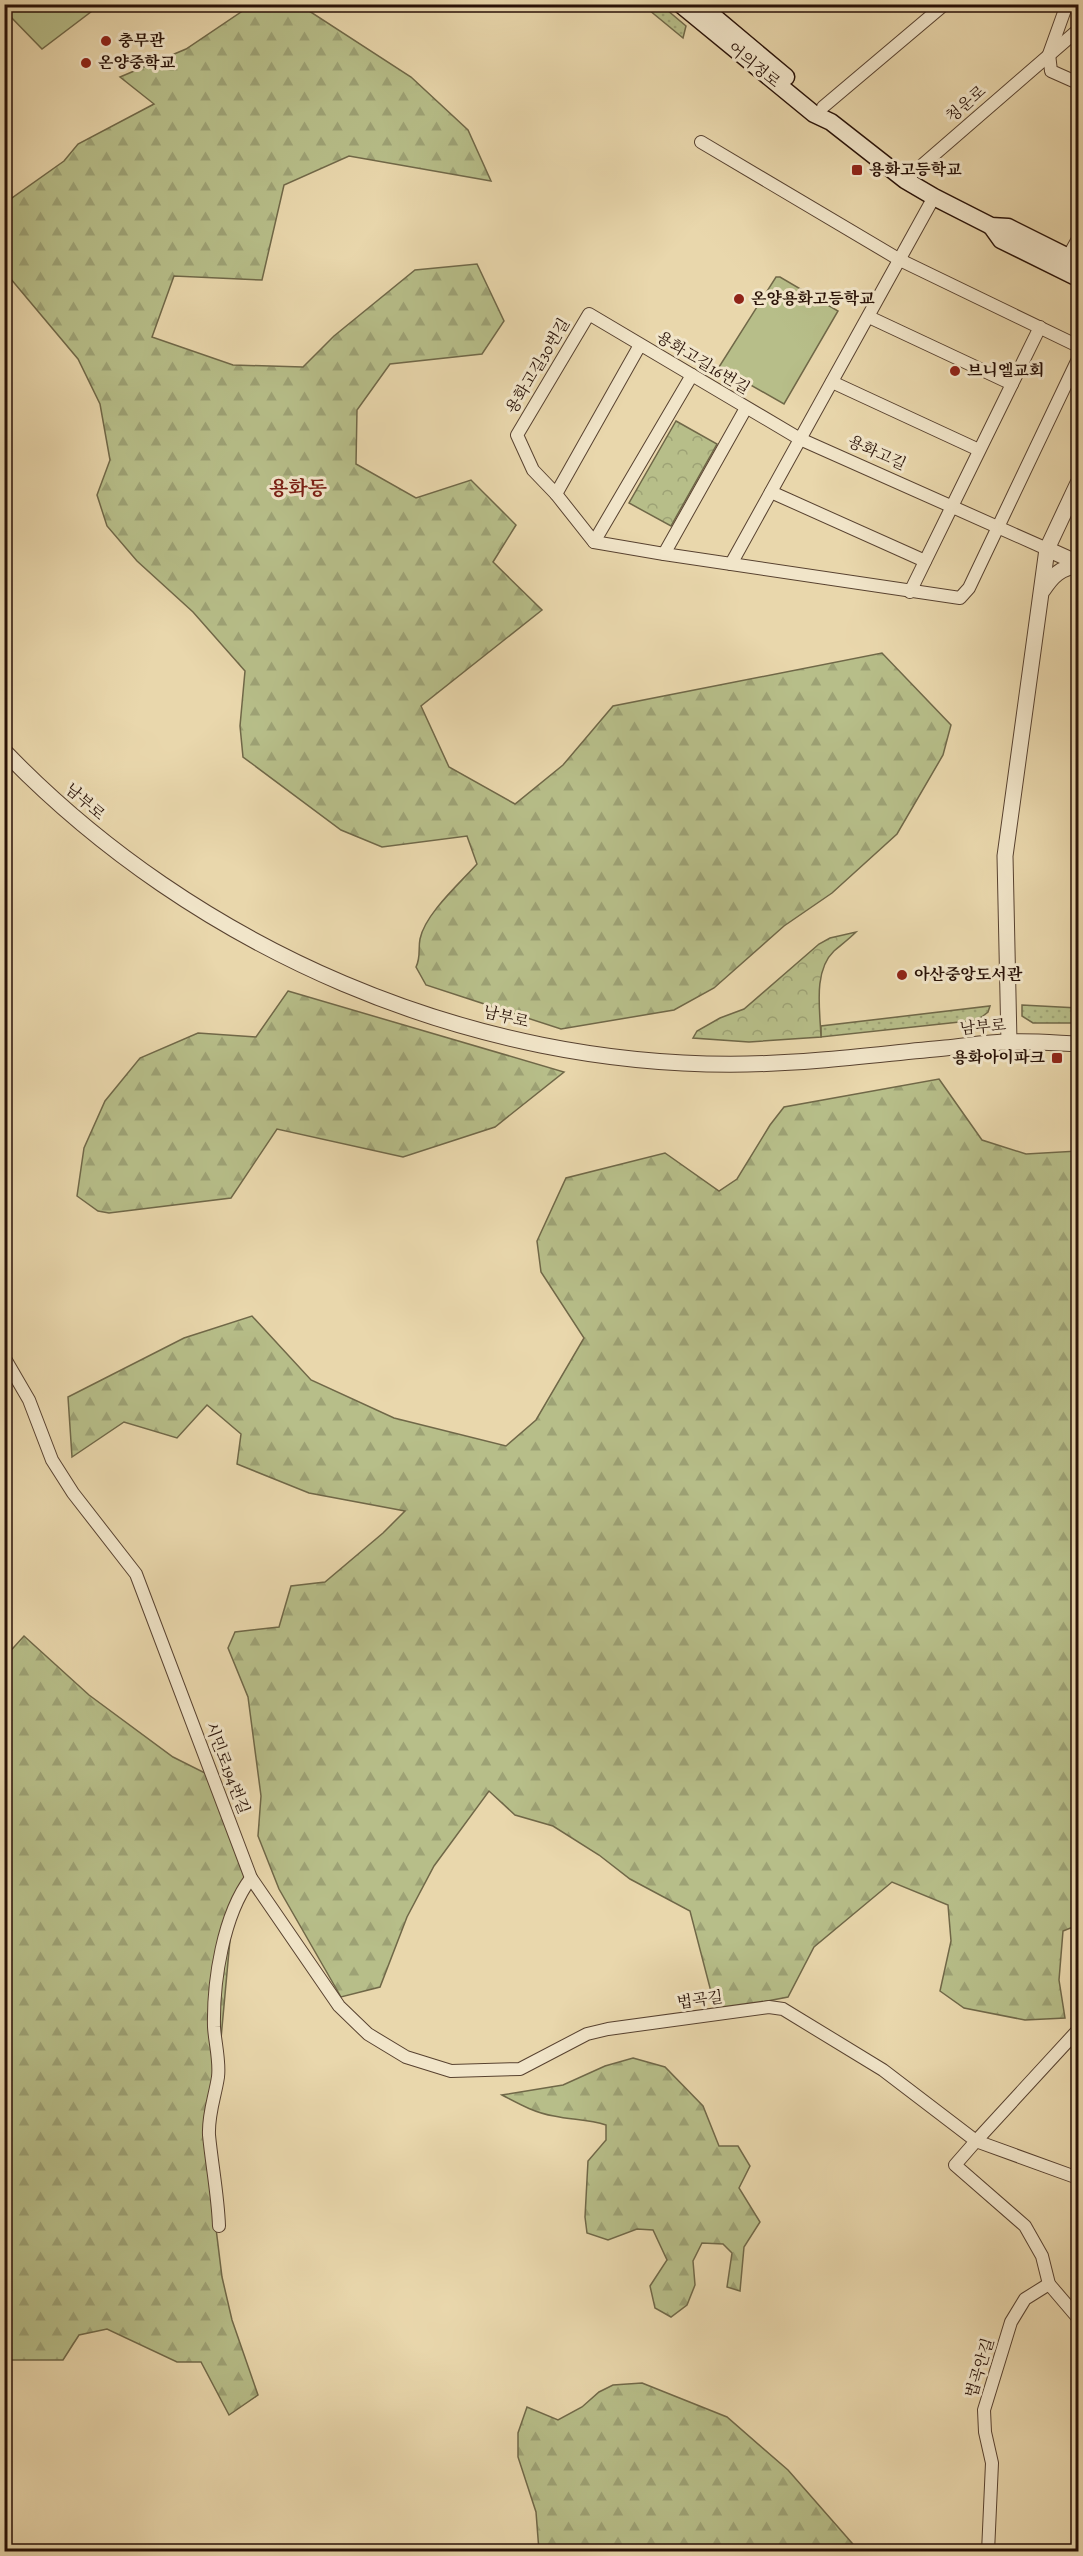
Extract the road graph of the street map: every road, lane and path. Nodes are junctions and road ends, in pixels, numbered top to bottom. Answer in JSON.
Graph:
{"nodes":[{"id":1,"x":680,"y":4,"type":"edge"},
{"id":2,"x":699,"y":4,"type":"edge"},
{"id":3,"x":945,"y":4,"type":"edge"},
{"id":4,"x":1067,"y":4,"type":"edge"},
{"id":5,"x":1078,"y":30,"type":"edge"},
{"id":6,"x":1049,"y":54,"type":"junction"},
{"id":7,"x":1078,"y":83,"type":"edge"},
{"id":8,"x":827,"y":114,"type":"junction"},
{"id":9,"x":701,"y":142,"type":"dead end"},
{"id":10,"x":905,"y":180,"type":"junction"},
{"id":11,"x":934,"y":197,"type":"junction"},
{"id":12,"x":991,"y":226,"type":"junction"},
{"id":13,"x":1078,"y":239,"type":"edge"},
{"id":14,"x":900,"y":260,"type":"junction"},
{"id":15,"x":1073,"y":260,"type":"edge"},
{"id":16,"x":1078,"y":278,"type":"edge"},
{"id":17,"x":589,"y":314,"type":"joint"},
{"id":18,"x":869,"y":317,"type":"junction"},
{"id":19,"x":1040,"y":327,"type":"junction"},
{"id":20,"x":640,"y":345,"type":"junction"},
{"id":21,"x":1078,"y":346,"type":"edge"},
{"id":22,"x":1078,"y":359,"type":"edge"},
{"id":23,"x":692,"y":375,"type":"junction"},
{"id":24,"x":832,"y":382,"type":"junction"},
{"id":25,"x":1012,"y":384,"type":"junction"},
{"id":26,"x":746,"y":408,"type":"junction"},
{"id":27,"x":800,"y":439,"type":"junction"},
{"id":28,"x":979,"y":450,"type":"junction"},
{"id":29,"x":1078,"y":483,"type":"edge"},
{"id":30,"x":771,"y":492,"type":"junction"},
{"id":31,"x":556,"y":494,"type":"junction"},
{"id":32,"x":951,"y":506,"type":"junction"},
{"id":33,"x":998,"y":527,"type":"junction"},
{"id":34,"x":594,"y":542,"type":"junction"},
{"id":35,"x":1047,"y":549,"type":"junction"},
{"id":36,"x":664,"y":554,"type":"junction"},
{"id":37,"x":925,"y":561,"type":"junction"},
{"id":38,"x":731,"y":564,"type":"junction"},
{"id":39,"x":1078,"y":565,"type":"edge"},
{"id":40,"x":910,"y":592,"type":"junction"},
{"id":41,"x":1041,"y":593,"type":"junction"},
{"id":42,"x":4,"y":751,"type":"edge"},
{"id":43,"x":1009,"y":1042,"type":"junction"},
{"id":44,"x":1078,"y":1044,"type":"edge"},
{"id":45,"x":4,"y":1357,"type":"edge"},
{"id":46,"x":251,"y":1878,"type":"junction"},
{"id":47,"x":1078,"y":2030,"type":"edge"},
{"id":48,"x":976,"y":2141,"type":"junction"},
{"id":49,"x":1078,"y":2178,"type":"edge"},
{"id":50,"x":219,"y":2226,"type":"dead end"},
{"id":51,"x":1049,"y":2284,"type":"junction"},
{"id":52,"x":1078,"y":2318,"type":"edge"},
{"id":53,"x":988,"y":2552,"type":"edge"}],
"edges":[{"from":1,"to":8,"type":"main road","name":"어의정로"},
{"from":2,"to":8,"type":"main road","name":"어의정로"},
{"from":3,"to":8,"type":"street"},
{"from":4,"to":6,"type":"street","name":"청운로"},
{"from":5,"to":6,"type":"street","name":"청운로"},
{"from":6,"to":7,"type":"street"},
{"from":6,"to":10,"type":"street","name":"청운로"},
{"from":8,"to":10,"type":"main road","name":"어의정로"},
{"from":9,"to":14,"type":"street"},
{"from":10,"to":11,"type":"main road","name":"어의정로"},
{"from":11,"to":12,"type":"main road","name":"어의정로"},
{"from":11,"to":14,"type":"street"},
{"from":12,"to":15,"type":"main road","name":"어의정로"},
{"from":12,"to":16,"type":"main road","name":"어의정로"},
{"from":13,"to":15,"type":"street"},
{"from":14,"to":18,"type":"street"},
{"from":14,"to":19,"type":"street"},
{"from":17,"to":20,"type":"street","name":"용화고길16번길"},
{"from":17,"to":31,"type":"street","name":"용화고길30번길"},
{"from":18,"to":24,"type":"street"},
{"from":18,"to":25,"type":"street"},
{"from":19,"to":21,"type":"street"},
{"from":19,"to":25,"type":"street"},
{"from":20,"to":23,"type":"street","name":"용화고길16번길"},
{"from":20,"to":31,"type":"street"},
{"from":22,"to":33,"type":"street"},
{"from":23,"to":26,"type":"street","name":"용화고길16번길"},
{"from":23,"to":34,"type":"street"},
{"from":24,"to":27,"type":"street"},
{"from":24,"to":28,"type":"street"},
{"from":25,"to":28,"type":"street"},
{"from":26,"to":27,"type":"street","name":"용화고길16번길"},
{"from":26,"to":36,"type":"street"},
{"from":27,"to":30,"type":"street"},
{"from":27,"to":32,"type":"street","name":"용화고길"},
{"from":28,"to":32,"type":"street"},
{"from":29,"to":35,"type":"street"},
{"from":30,"to":37,"type":"street"},
{"from":30,"to":38,"type":"street"},
{"from":31,"to":34,"type":"street","name":"용화고길30번길"},
{"from":32,"to":33,"type":"street","name":"용화고길"},
{"from":32,"to":37,"type":"street"},
{"from":33,"to":35,"type":"street","name":"용화고길"},
{"from":33,"to":40,"type":"street"},
{"from":34,"to":36,"type":"street"},
{"from":35,"to":39,"type":"street","name":"용화고길"},
{"from":35,"to":41,"type":"street"},
{"from":36,"to":38,"type":"street"},
{"from":37,"to":40,"type":"street"},
{"from":38,"to":40,"type":"street"},
{"from":39,"to":41,"type":"street"},
{"from":41,"to":43,"type":"street"},
{"from":42,"to":43,"type":"street","name":"남부로"},
{"from":43,"to":44,"type":"street","name":"남부로"},
{"from":45,"to":46,"type":"street","name":"시민로194번길"},
{"from":46,"to":48,"type":"street","name":"법곡길"},
{"from":46,"to":50,"type":"street"},
{"from":47,"to":48,"type":"street"},
{"from":48,"to":49,"type":"street","name":"법곡길"},
{"from":48,"to":51,"type":"street"},
{"from":51,"to":52,"type":"street"},
{"from":51,"to":53,"type":"street","name":"법곡안길"}]}
